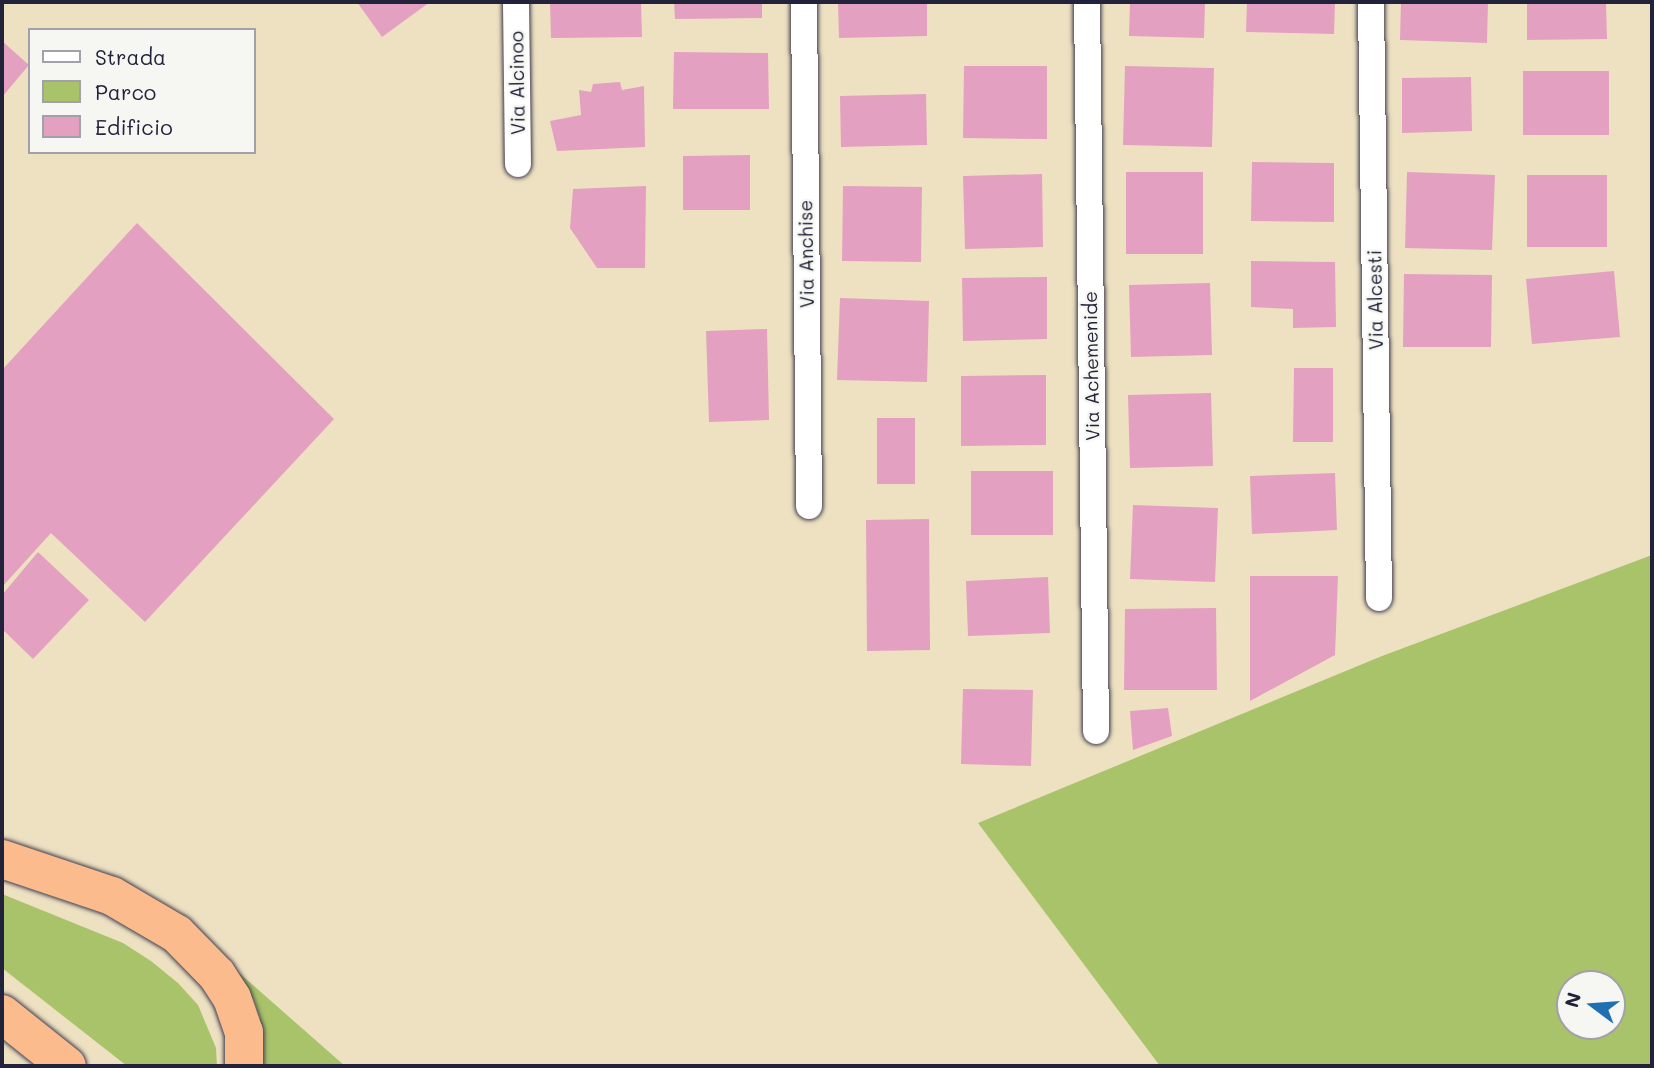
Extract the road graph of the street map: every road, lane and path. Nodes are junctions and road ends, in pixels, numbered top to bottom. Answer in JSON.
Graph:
{"nodes":[{"id":1,"x":516,"y":2,"type":"edge"},
{"id":2,"x":804,"y":2,"type":"edge"},
{"id":3,"x":1087,"y":2,"type":"edge"},
{"id":4,"x":1371,"y":2,"type":"edge"},
{"id":5,"x":518,"y":164,"type":"dead end"},
{"id":6,"x":809,"y":506,"type":"dead end"},
{"id":7,"x":1379,"y":598,"type":"dead end"},
{"id":8,"x":1096,"y":731,"type":"dead end"},
{"id":9,"x":2,"y":859,"type":"edge"},
{"id":10,"x":2,"y":1014,"type":"edge"},
{"id":11,"x":67,"y":1066,"type":"edge"},
{"id":12,"x":244,"y":1066,"type":"edge"}],
"edges":[{"from":1,"to":5,"type":"street","name":"Via Alcinoo"},
{"from":2,"to":6,"type":"street","name":"Via Anchise"},
{"from":3,"to":8,"type":"street","name":"Via Achemenide"},
{"from":4,"to":7,"type":"street","name":"Via Alcesti"},
{"from":9,"to":12,"type":"highway"},
{"from":10,"to":11,"type":"highway"}]}
